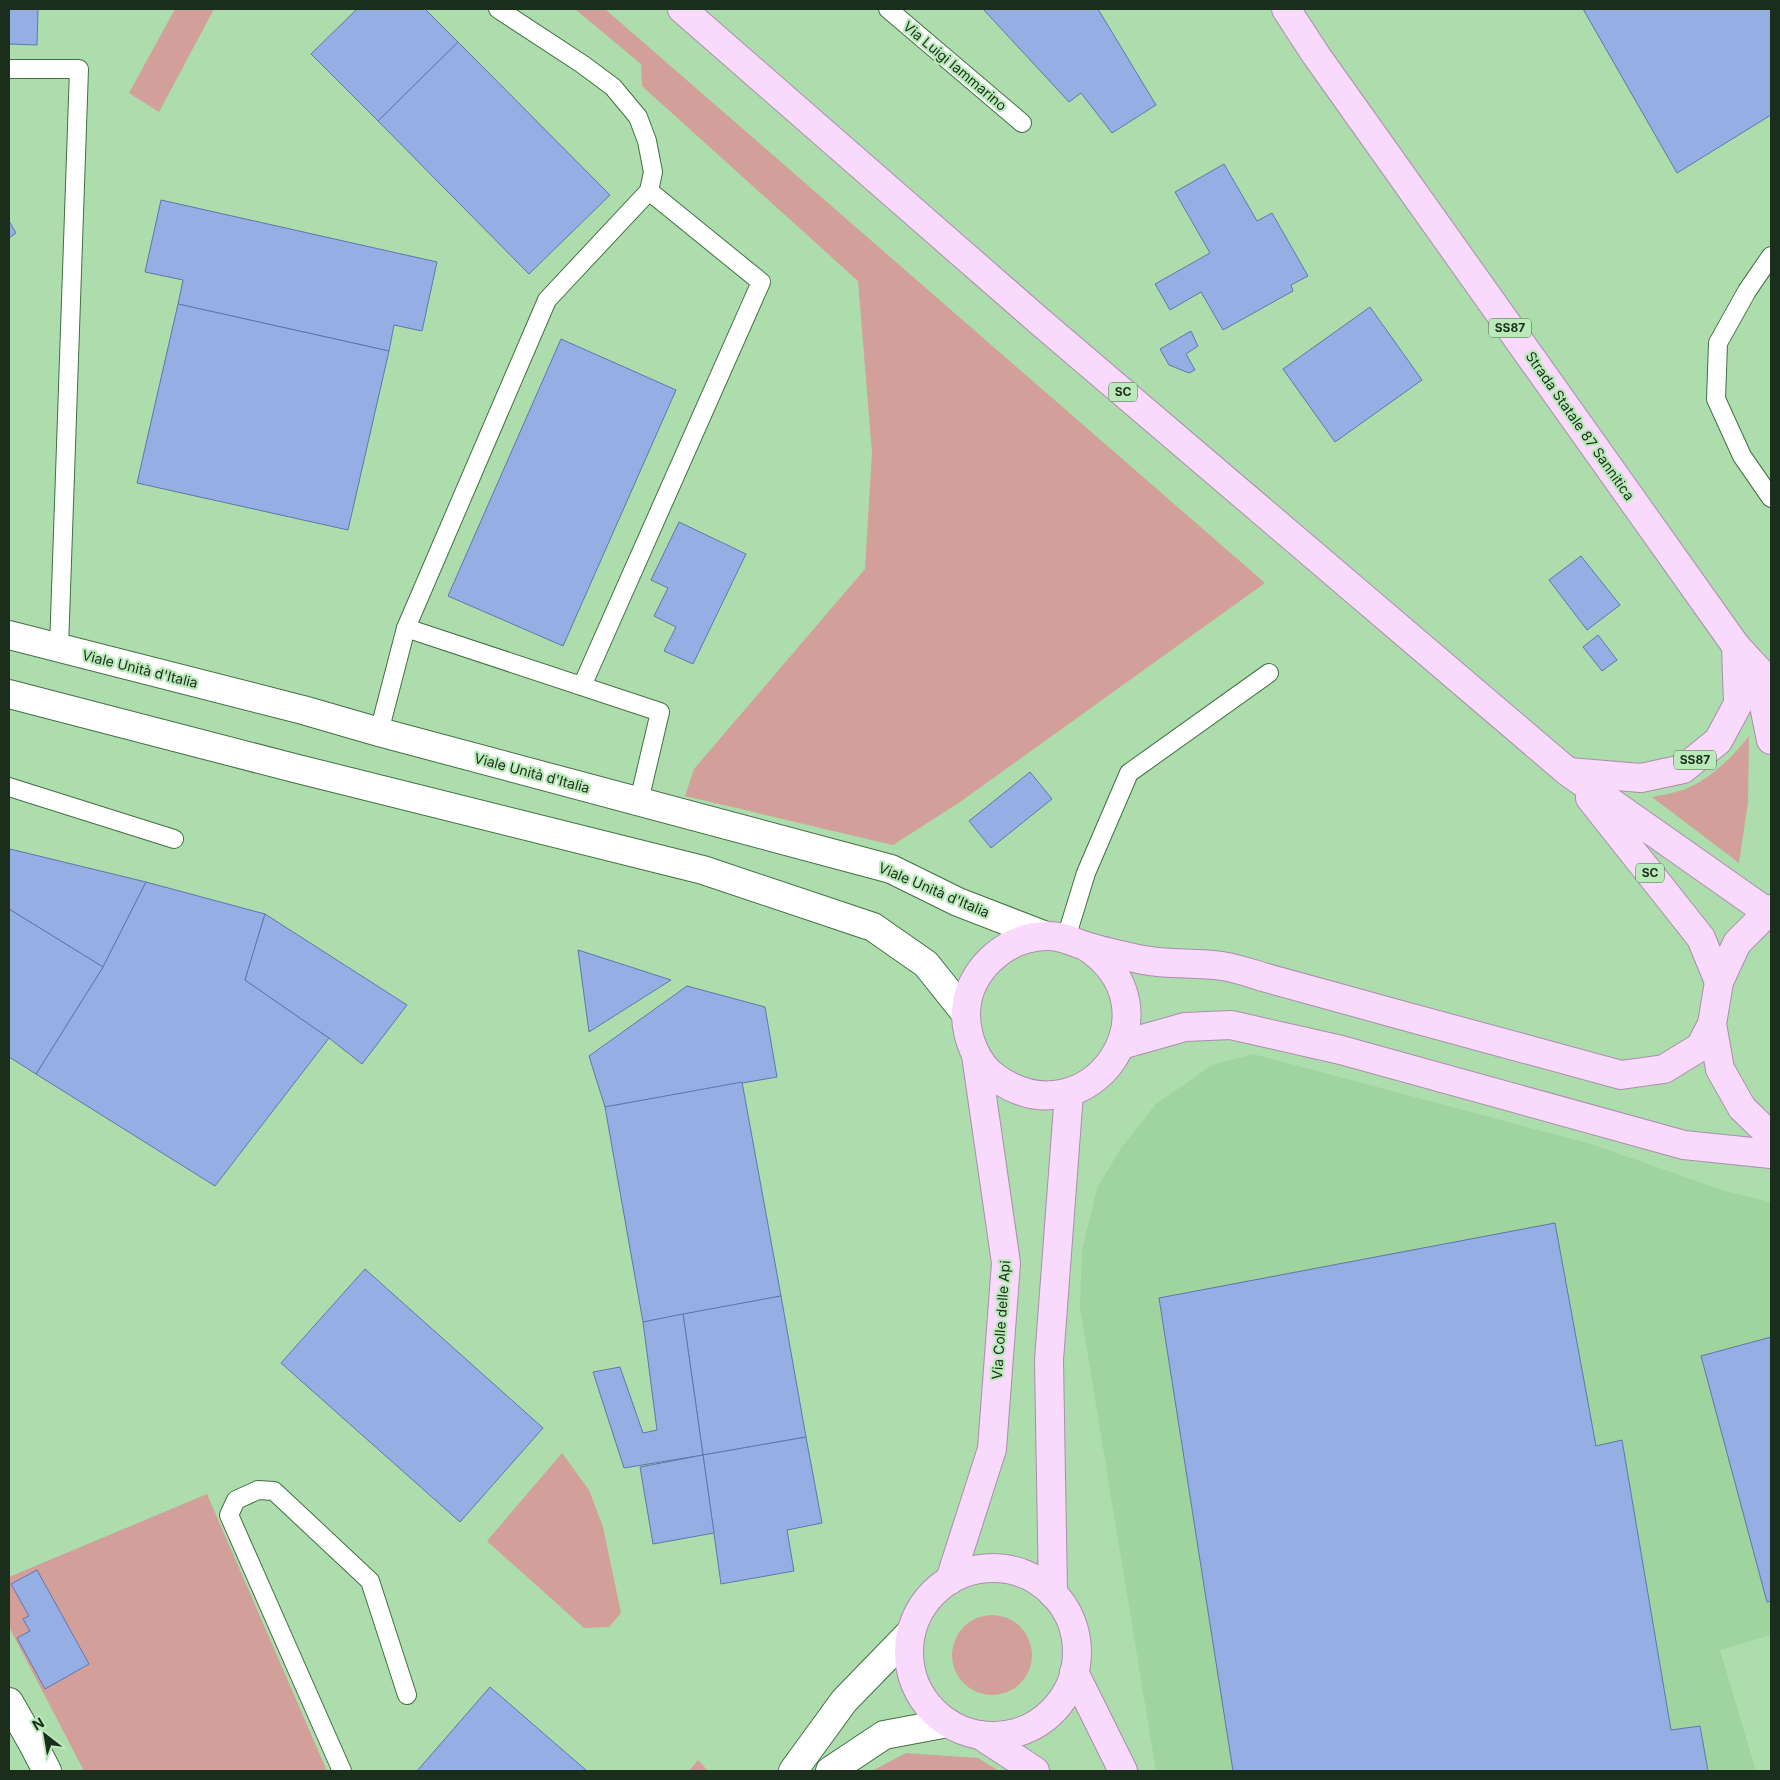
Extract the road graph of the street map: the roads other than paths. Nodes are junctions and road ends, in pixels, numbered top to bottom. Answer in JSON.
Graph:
{"nodes":[{"id":1,"x":498,"y":9,"type":"edge"},
{"id":2,"x":682,"y":9,"type":"edge"},
{"id":3,"x":888,"y":9,"type":"edge"},
{"id":4,"x":1286,"y":9,"type":"edge"},
{"id":5,"x":9,"y":69,"type":"edge"},
{"id":6,"x":1022,"y":123,"type":"dead end"},
{"id":7,"x":649,"y":191,"type":"junction"},
{"id":8,"x":1771,"y":256,"type":"edge"},
{"id":9,"x":1771,"y":498,"type":"edge"},
{"id":10,"x":406,"y":628,"type":"junction"},
{"id":11,"x":9,"y":635,"type":"edge"},
{"id":12,"x":1736,"y":646,"type":"junction"},
{"id":13,"x":60,"y":648,"type":"junction"},
{"id":14,"x":1269,"y":673,"type":"dead end"},
{"id":15,"x":1771,"y":684,"type":"edge"},
{"id":16,"x":582,"y":686,"type":"junction"},
{"id":17,"x":9,"y":694,"type":"edge"},
{"id":18,"x":379,"y":732,"type":"junction"},
{"id":19,"x":1771,"y":740,"type":"edge"},
{"id":20,"x":1568,"y":772,"type":"junction"},
{"id":21,"x":9,"y":788,"type":"edge"},
{"id":22,"x":639,"y":801,"type":"junction"},
{"id":23,"x":174,"y":839,"type":"dead end"},
{"id":24,"x":1769,"y":911,"type":"edge"},
{"id":25,"x":1066,"y":940,"type":"junction"},
{"id":26,"x":1718,"y":982,"type":"junction"},
{"id":27,"x":966,"y":1014,"type":"junction"},
{"id":28,"x":1712,"y":1024,"type":"junction"},
{"id":29,"x":1121,"y":1045,"type":"junction"},
{"id":30,"x":976,"y":1056,"type":"junction"},
{"id":31,"x":1070,"y":1093,"type":"junction"},
{"id":32,"x":1771,"y":1136,"type":"edge"},
{"id":33,"x":1771,"y":1154,"type":"edge"},
{"id":34,"x":950,"y":1580,"type":"junction"},
{"id":35,"x":1053,"y":1594,"type":"junction"},
{"id":36,"x":911,"y":1632,"type":"junction"},
{"id":37,"x":1074,"y":1672,"type":"junction"},
{"id":38,"x":407,"y":1695,"type":"dead end"},
{"id":39,"x":9,"y":1702,"type":"edge"},
{"id":40,"x":948,"y":1724,"type":"junction"},
{"id":41,"x":980,"y":1735,"type":"junction"},
{"id":42,"x":47,"y":1771,"type":"edge"},
{"id":43,"x":342,"y":1771,"type":"edge"},
{"id":44,"x":793,"y":1771,"type":"edge"},
{"id":45,"x":830,"y":1771,"type":"edge"},
{"id":46,"x":1035,"y":1771,"type":"edge"},
{"id":47,"x":1123,"y":1771,"type":"edge"}],
"edges":[{"from":1,"to":7,"type":"lane"},
{"from":2,"to":20,"type":"main road","number":"SC"},
{"from":3,"to":6,"type":"lane","name":"Via Luigi Iammarino"},
{"from":4,"to":12,"type":"main road","name":"Strada Statale 87 Sannitica","number":"SS87"},
{"from":5,"to":13,"type":"lane"},
{"from":7,"to":10,"type":"lane"},
{"from":7,"to":16,"type":"lane"},
{"from":8,"to":9,"type":"lane"},
{"from":10,"to":16,"type":"lane"},
{"from":10,"to":18,"type":"lane"},
{"from":11,"to":13,"type":"street","name":"Viale Unità d'Italia"},
{"from":12,"to":15,"type":"main road","name":"Strada Statale 87 Sannitica","number":"SS87"},
{"from":12,"to":19,"type":"main road","name":"Strada Statale 87 Sannitica","number":"SS87"},
{"from":12,"to":20,"type":"main road","number":"SS87"},
{"from":13,"to":18,"type":"street","name":"Viale Unità d'Italia"},
{"from":14,"to":25,"type":"lane"},
{"from":16,"to":22,"type":"lane"},
{"from":17,"to":27,"type":"street"},
{"from":18,"to":22,"type":"street","name":"Viale Unità d'Italia"},
{"from":20,"to":24,"type":"main road","number":"SC"},
{"from":20,"to":26,"type":"main road","number":"SC"},
{"from":21,"to":23,"type":"lane"},
{"from":22,"to":25,"type":"street","name":"Viale Unità d'Italia"},
{"from":24,"to":26,"type":"main road"},
{"from":25,"to":27,"type":"main road"},
{"from":25,"to":28,"type":"main road"},
{"from":25,"to":29,"type":"main road"},
{"from":26,"to":28,"type":"main road"},
{"from":27,"to":30,"type":"main road"},
{"from":28,"to":32,"type":"main road"},
{"from":29,"to":31,"type":"main road"},
{"from":29,"to":33,"type":"main road"},
{"from":30,"to":31,"type":"main road"},
{"from":30,"to":34,"type":"main road","name":"Via Colle delle Api"},
{"from":31,"to":35,"type":"main road"},
{"from":34,"to":35,"type":"main road"},
{"from":34,"to":36,"type":"main road"},
{"from":35,"to":37,"type":"main road"},
{"from":36,"to":40,"type":"main road"},
{"from":36,"to":44,"type":"street"},
{"from":37,"to":41,"type":"main road"},
{"from":37,"to":47,"type":"main road"},
{"from":38,"to":43,"type":"lane"},
{"from":39,"to":42,"type":"street"},
{"from":40,"to":41,"type":"main road"},
{"from":40,"to":45,"type":"street"},
{"from":41,"to":46,"type":"main road"}]}
